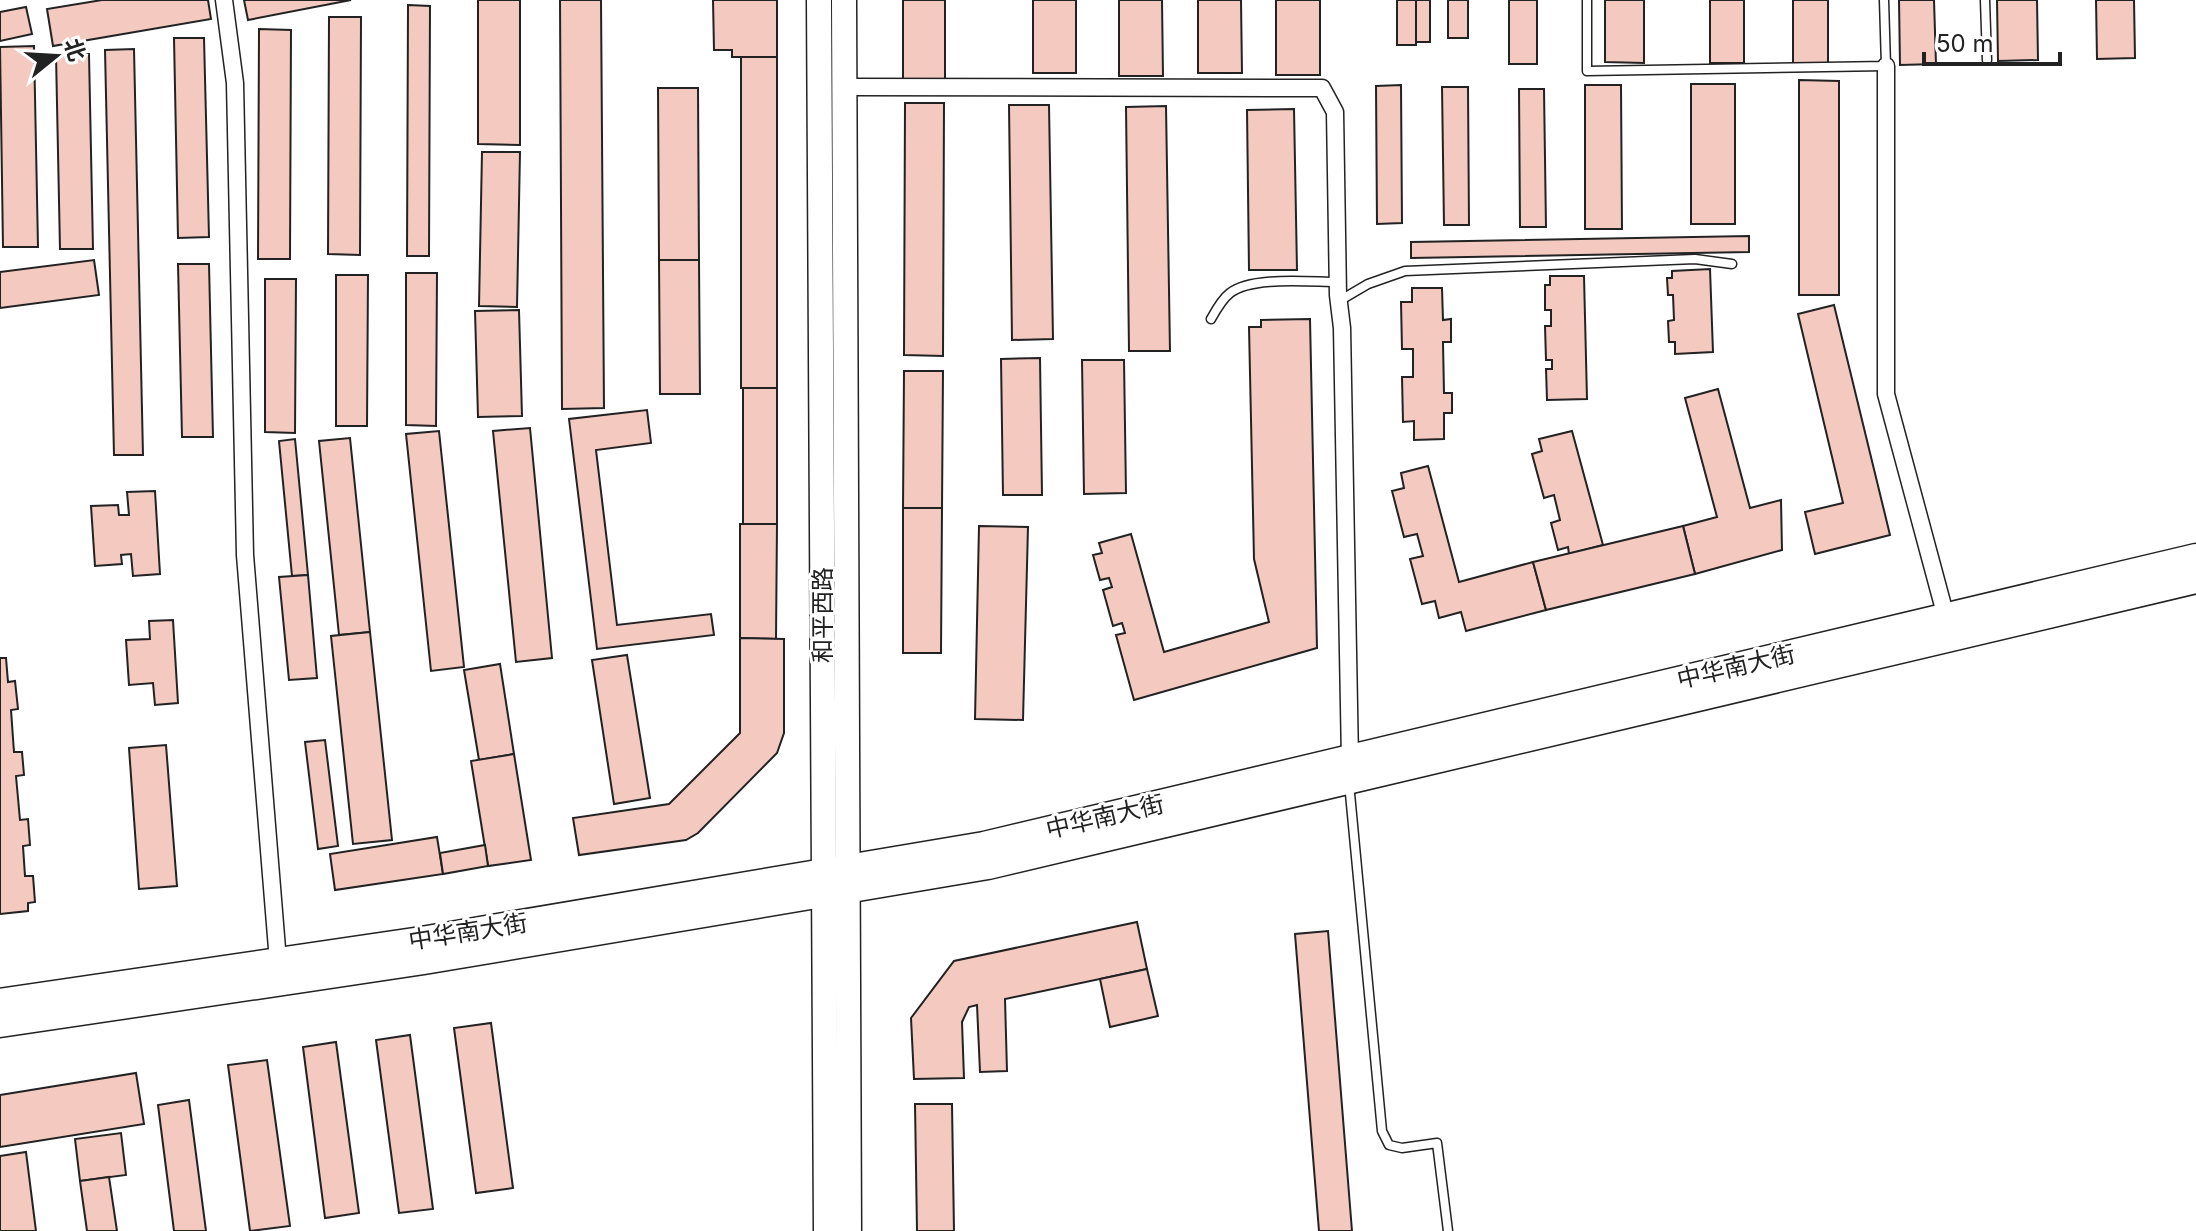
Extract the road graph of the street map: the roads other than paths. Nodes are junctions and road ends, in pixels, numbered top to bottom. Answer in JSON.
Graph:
{"nodes":[{"id":1,"x":224,"y":0,"type":"edge"},
{"id":2,"x":819,"y":0,"type":"edge"},
{"id":3,"x":844,"y":0,"type":"edge"},
{"id":4,"x":1587,"y":0,"type":"edge"},
{"id":5,"x":1884,"y":0,"type":"edge"},
{"id":6,"x":1985,"y":0,"type":"edge"},
{"id":7,"x":1987,"y":60,"type":"dead end"},
{"id":8,"x":1886,"y":66,"type":"junction"},
{"id":9,"x":844,"y":87,"type":"junction"},
{"id":10,"x":1732,"y":264,"type":"dead end"},
{"id":11,"x":1338,"y":282,"type":"junction"},
{"id":12,"x":1339,"y":301,"type":"junction"},
{"id":13,"x":1211,"y":319,"type":"dead end"},
{"id":14,"x":2196,"y":557,"type":"edge"},
{"id":15,"x":2196,"y":580,"type":"edge"},
{"id":16,"x":1946,"y":617,"type":"junction"},
{"id":17,"x":1350,"y":771,"type":"junction"},
{"id":18,"x":836,"y":881,"type":"junction"},
{"id":19,"x":278,"y":961,"type":"junction"},
{"id":20,"x":0,"y":1002,"type":"edge"},
{"id":21,"x":0,"y":1024,"type":"edge"},
{"id":22,"x":826,"y":1231,"type":"edge"},
{"id":23,"x":849,"y":1231,"type":"edge"},
{"id":24,"x":1448,"y":1231,"type":"edge"}],
"edges":[{"from":1,"to":19,"type":"street"},
{"from":2,"to":18,"type":"main road","name":"和平西路"},
{"from":3,"to":9,"type":"main road","name":"和平西路"},
{"from":4,"to":8,"type":"lane"},
{"from":5,"to":8,"type":"lane"},
{"from":6,"to":7,"type":"lane"},
{"from":8,"to":16,"type":"street"},
{"from":9,"to":11,"type":"street"},
{"from":9,"to":18,"type":"main road","name":"和平西路"},
{"from":10,"to":12,"type":"lane"},
{"from":11,"to":12,"type":"street"},
{"from":11,"to":13,"type":"lane"},
{"from":12,"to":17,"type":"street"},
{"from":14,"to":16,"type":"main road","name":"中华南大街"},
{"from":15,"to":17,"type":"main road","name":"中华南大街"},
{"from":16,"to":17,"type":"main road","name":"中华南大街"},
{"from":17,"to":18,"type":"main road","name":"中华南大街"},
{"from":17,"to":24,"type":"lane"},
{"from":18,"to":19,"type":"main road","name":"中华南大街"},
{"from":18,"to":21,"type":"main road","name":"中华南大街"},
{"from":18,"to":22,"type":"main road","name":"和平西路"},
{"from":18,"to":23,"type":"main road","name":"和平西路"},
{"from":19,"to":20,"type":"main road","name":"中华南大街"}]}
